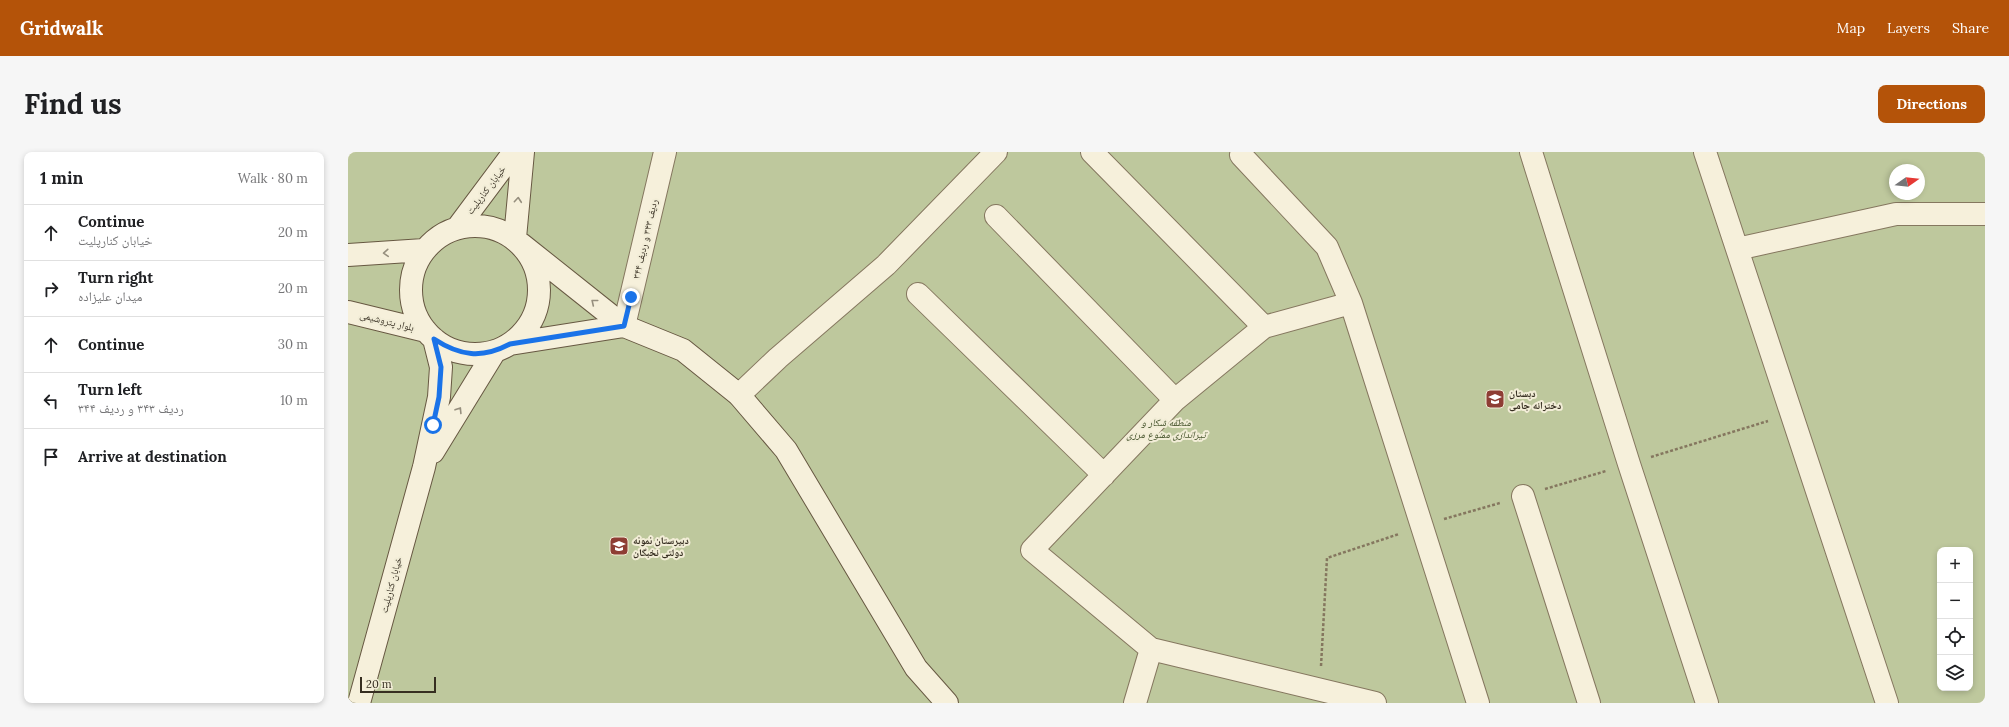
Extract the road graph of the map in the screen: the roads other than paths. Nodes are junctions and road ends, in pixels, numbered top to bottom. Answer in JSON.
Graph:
{"nodes":[{"id":1,"x":514,"y":152,"type":"edge"},
{"id":2,"x":523,"y":152,"type":"edge"},
{"id":3,"x":665,"y":152,"type":"edge"},
{"id":4,"x":996,"y":152,"type":"edge"},
{"id":5,"x":1092,"y":152,"type":"edge"},
{"id":6,"x":1242,"y":152,"type":"edge"},
{"id":7,"x":1531,"y":152,"type":"edge"},
{"id":8,"x":1705,"y":152,"type":"edge"},
{"id":9,"x":1985,"y":214,"type":"edge"},
{"id":10,"x":996,"y":216,"type":"dead end"},
{"id":11,"x":458,"y":227,"type":"junction"},
{"id":12,"x":518,"y":241,"type":"junction"},
{"id":13,"x":1737,"y":249,"type":"junction"},
{"id":14,"x":424,"y":250,"type":"junction"},
{"id":15,"x":348,"y":255,"type":"edge"},
{"id":16,"x":918,"y":294,"type":"dead end"},
{"id":17,"x":1351,"y":303,"type":"junction"},
{"id":18,"x":348,"y":312,"type":"edge"},
{"id":19,"x":624,"y":326,"type":"junction"},
{"id":20,"x":1264,"y":327,"type":"junction"},
{"id":21,"x":430,"y":335,"type":"junction"},
{"id":22,"x":503,"y":348,"type":"junction"},
{"id":23,"x":739,"y":395,"type":"junction"},
{"id":24,"x":1175,"y":400,"type":"junction"},
{"id":25,"x":424,"y":467,"type":"junction"},
{"id":26,"x":1104,"y":475,"type":"junction"},
{"id":27,"x":1523,"y":496,"type":"dead end"},
{"id":28,"x":1150,"y":650,"type":"junction"},
{"id":29,"x":359,"y":703,"type":"edge"},
{"id":30,"x":947,"y":703,"type":"edge"},
{"id":31,"x":1135,"y":703,"type":"edge"},
{"id":32,"x":1375,"y":703,"type":"edge"},
{"id":33,"x":1478,"y":703,"type":"edge"},
{"id":34,"x":1589,"y":703,"type":"edge"},
{"id":35,"x":1707,"y":703,"type":"edge"},
{"id":36,"x":1887,"y":703,"type":"edge"}],
"edges":[{"from":1,"to":11,"type":"street","name":"خیابان کنارپلیت"},
{"from":12,"to":2,"type":"street","name":"خیابان کنارپلیت","one_way":true},
{"from":3,"to":19,"type":"street","name":"ردیف ۳۴۳ و ردیف ۳۴۴"},
{"from":4,"to":23,"type":"street"},
{"from":5,"to":20,"type":"street"},
{"from":6,"to":17,"type":"street"},
{"from":7,"to":35,"type":"street"},
{"from":8,"to":13,"type":"street"},
{"from":9,"to":13,"type":"street"},
{"from":10,"to":24,"type":"street"},
{"from":11,"to":12,"type":"street"},
{"from":11,"to":14,"type":"street"},
{"from":19,"to":12,"type":"street","one_way":true},
{"from":12,"to":22,"type":"street"},
{"from":13,"to":36,"type":"street"},
{"from":14,"to":15,"type":"street","one_way":true},
{"from":14,"to":21,"type":"street"},
{"from":16,"to":26,"type":"street"},
{"from":17,"to":20,"type":"street"},
{"from":17,"to":33,"type":"street"},
{"from":18,"to":21,"type":"street","name":"بلوار پتروشیمی"},
{"from":19,"to":22,"type":"street"},
{"from":19,"to":23,"type":"street"},
{"from":20,"to":24,"type":"street"},
{"from":21,"to":22,"type":"street"},
{"from":21,"to":25,"type":"street","name":"خیابان کنارپلیت"},
{"from":25,"to":22,"type":"street","name":"خیابان کنارپلیت","one_way":true},
{"from":23,"to":30,"type":"street"},
{"from":24,"to":26,"type":"street"},
{"from":25,"to":29,"type":"street","name":"خیابان کنارپلیت"},
{"from":26,"to":28,"type":"street"},
{"from":27,"to":34,"type":"street"},
{"from":28,"to":31,"type":"street"},
{"from":28,"to":32,"type":"street"}]}
